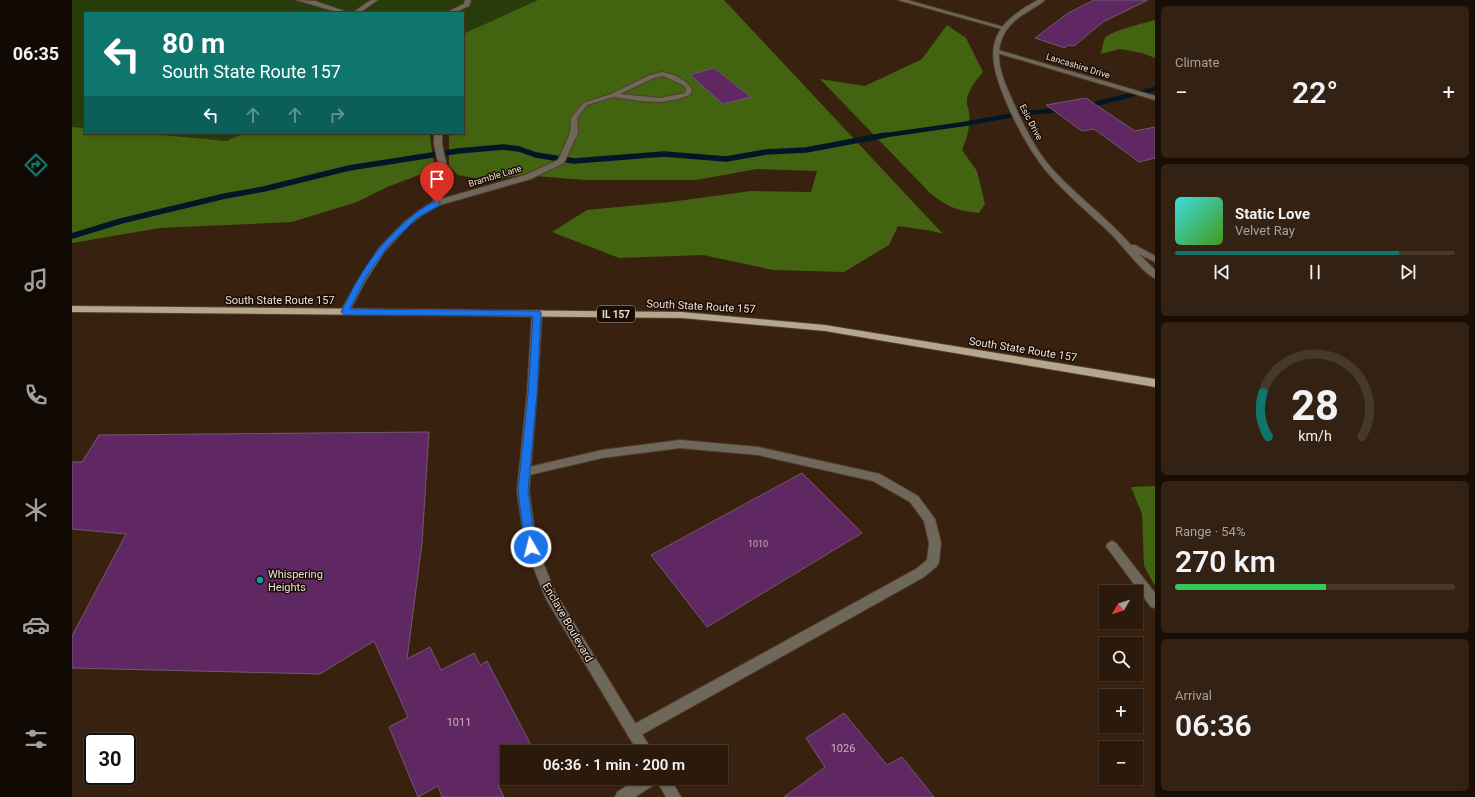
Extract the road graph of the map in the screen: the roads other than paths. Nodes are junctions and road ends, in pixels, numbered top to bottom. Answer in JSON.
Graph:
{"nodes":[{"id":1,"x":299,"y":0,"type":"edge"},
{"id":2,"x":375,"y":0,"type":"edge"},
{"id":3,"x":468,"y":0,"type":"edge"},
{"id":4,"x":901,"y":0,"type":"edge"},
{"id":5,"x":1042,"y":0,"type":"edge"},
{"id":6,"x":344,"y":12,"type":"edge"},
{"id":7,"x":357,"y":12,"type":"edge"},
{"id":8,"x":450,"y":12,"type":"edge"},
{"id":9,"x":1004,"y":28,"type":"junction"},
{"id":10,"x":996,"y":51,"type":"junction"},
{"id":11,"x":613,"y":95,"type":"junction"},
{"id":12,"x":1155,"y":98,"type":"edge"},
{"id":13,"x":438,"y":134,"type":"edge"},
{"id":14,"x":437,"y":203,"type":"junction"},
{"id":15,"x":1124,"y":242,"type":"junction"},
{"id":16,"x":1155,"y":259,"type":"edge"},
{"id":17,"x":1155,"y":275,"type":"edge"},
{"id":18,"x":72,"y":309,"type":"edge"},
{"id":19,"x":345,"y":312,"type":"junction"},
{"id":20,"x":537,"y":313,"type":"junction"},
{"id":21,"x":1155,"y":383,"type":"edge"},
{"id":22,"x":525,"y":472,"type":"junction"},
{"id":23,"x":1112,"y":546,"type":"dead end"},
{"id":24,"x":1155,"y":603,"type":"edge"},
{"id":25,"x":634,"y":732,"type":"junction"},
{"id":26,"x":642,"y":745,"type":"edge"},
{"id":27,"x":641,"y":785,"type":"edge"},
{"id":28,"x":666,"y":785,"type":"edge"},
{"id":29,"x":622,"y":797,"type":"edge"},
{"id":30,"x":674,"y":797,"type":"edge"}],
"edges":[{"from":1,"to":6,"type":"street"},
{"from":2,"to":7,"type":"street"},
{"from":3,"to":8,"type":"street"},
{"from":4,"to":9,"type":"street"},
{"from":5,"to":9,"type":"street","name":"Esic Drive"},
{"from":9,"to":10,"type":"street","name":"Esic Drive"},
{"from":10,"to":12,"type":"street","name":"Lancashire Drive"},
{"from":10,"to":15,"type":"street","name":"Esic Drive"},
{"from":11,"to":11,"type":"street","name":"Bramble Lane"},
{"from":11,"to":14,"type":"street","name":"Bramble Lane"},
{"from":13,"to":14,"type":"street"},
{"from":14,"to":19,"type":"street","name":"Bramble Lane"},
{"from":15,"to":16,"type":"street","name":"Esic Drive"},
{"from":15,"to":17,"type":"street","name":"Esic Drive"},
{"from":18,"to":19,"type":"main road","name":"South State Route 157","number":"IL 157"},
{"from":19,"to":20,"type":"main road","name":"South State Route 157","number":"IL 157"},
{"from":20,"to":21,"type":"main road","name":"South State Route 157","number":"IL 157"},
{"from":20,"to":22,"type":"street","name":"Enclave Boulevard"},
{"from":22,"to":25,"type":"street","name":"Enclave Boulevard"},
{"from":22,"to":25,"type":"street"},
{"from":23,"to":24,"type":"street"},
{"from":25,"to":26,"type":"street","name":"Enclave Boulevard"},
{"from":27,"to":29,"type":"street"},
{"from":28,"to":30,"type":"street"}]}
